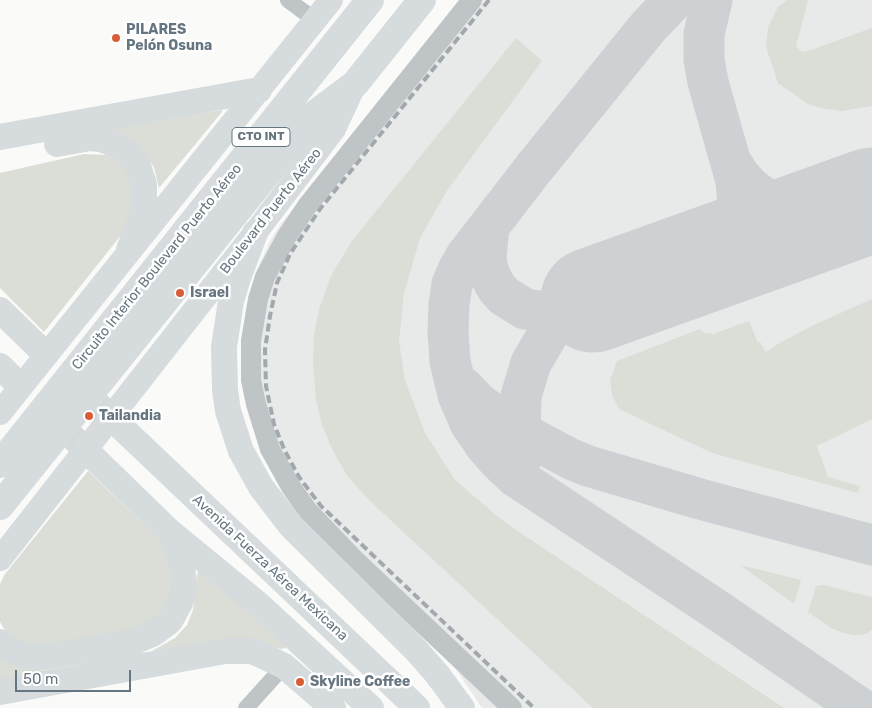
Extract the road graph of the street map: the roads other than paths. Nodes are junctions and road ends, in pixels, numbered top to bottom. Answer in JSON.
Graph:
{"nodes":[{"id":1,"x":288,"y":0,"type":"edge"},
{"id":2,"x":331,"y":0,"type":"edge"},
{"id":3,"x":370,"y":0,"type":"edge"},
{"id":4,"x":422,"y":0,"type":"edge"},
{"id":5,"x":472,"y":0,"type":"edge"},
{"id":6,"x":314,"y":20,"type":"junction"},
{"id":7,"x":355,"y":84,"type":"junction"},
{"id":8,"x":259,"y":90,"type":"junction"},
{"id":9,"x":0,"y":137,"type":"edge"},
{"id":10,"x":0,"y":155,"type":"edge"},
{"id":11,"x":255,"y":233,"type":"junction"},
{"id":12,"x":129,"y":250,"type":"junction"},
{"id":13,"x":0,"y":310,"type":"edge"},
{"id":14,"x":45,"y":344,"type":"junction"},
{"id":15,"x":88,"y":374,"type":"junction"},
{"id":16,"x":6,"y":388,"type":"edge"},
{"id":17,"x":121,"y":416,"type":"junction"},
{"id":18,"x":45,"y":429,"type":"junction"},
{"id":19,"x":87,"y":460,"type":"junction"},
{"id":20,"x":0,"y":464,"type":"edge"},
{"id":21,"x":0,"y":506,"type":"edge"},
{"id":22,"x":169,"y":531,"type":"junction"},
{"id":23,"x":0,"y":559,"type":"edge"},
{"id":24,"x":0,"y":642,"type":"edge"},
{"id":25,"x":284,"y":666,"type":"junction"},
{"id":26,"x":0,"y":692,"type":"edge"},
{"id":27,"x":246,"y":708,"type":"edge"},
{"id":28,"x":333,"y":708,"type":"edge"},
{"id":29,"x":371,"y":708,"type":"edge"},
{"id":30,"x":417,"y":708,"type":"edge"},
{"id":31,"x":462,"y":708,"type":"edge"},
{"id":32,"x":512,"y":708,"type":"edge"}],
"edges":[{"from":1,"to":6,"type":"street"},
{"from":2,"to":6,"type":"main road","number":"CTO INT"},
{"from":3,"to":15,"type":"highway","name":"Circuito Interior Boulevard Puerto Aéreo","number":"CTO INT"},
{"from":4,"to":7,"type":"highway","name":"Boulevard Puerto Aéreo","number":"CTO INT"},
{"from":5,"to":32,"type":"street"},
{"from":6,"to":8,"type":"main road","number":"CTO INT"},
{"from":7,"to":11,"type":"main road","name":"Boulevard Puerto Aéreo","number":"CTO INT"},
{"from":7,"to":15,"type":"highway","name":"Circuito Interior Boulevard Puerto Aéreo","number":"CTO INT"},
{"from":8,"to":9,"type":"main road"},
{"from":8,"to":12,"type":"main road","number":"CTO INT"},
{"from":10,"to":12,"type":"main road"},
{"from":11,"to":17,"type":"main road","name":"Boulevard Puerto Aéreo","number":"CTO INT"},
{"from":11,"to":31,"type":"main road"},
{"from":12,"to":14,"type":"main road","number":"CTO INT"},
{"from":13,"to":14,"type":"main road"},
{"from":14,"to":16,"type":"main road","number":"CTO INT"},
{"from":15,"to":18,"type":"highway","name":"Circuito Interior Boulevard Puerto Aéreo","number":"CTO INT"},
{"from":17,"to":19,"type":"main road","name":"Boulevard Puerto Aéreo","number":"CTO INT"},
{"from":17,"to":30,"type":"main road","name":"Avenida Fuerza Aérea Mexicana"},
{"from":18,"to":20,"type":"highway","name":"Circuito Interior Boulevard Puerto Aéreo","number":"CTO INT"},
{"from":18,"to":21,"type":"highway","name":"Circuito Interior Boulevard Puerto Aéreo","number":"CTO INT"},
{"from":19,"to":22,"type":"main road"},
{"from":19,"to":23,"type":"main road","name":"Boulevard Puerto Aéreo","number":"CTO INT"},
{"from":22,"to":24,"type":"main road"},
{"from":22,"to":29,"type":"main road"},
{"from":25,"to":26,"type":"main road"},
{"from":25,"to":27,"type":"street"},
{"from":25,"to":28,"type":"main road"}]}
